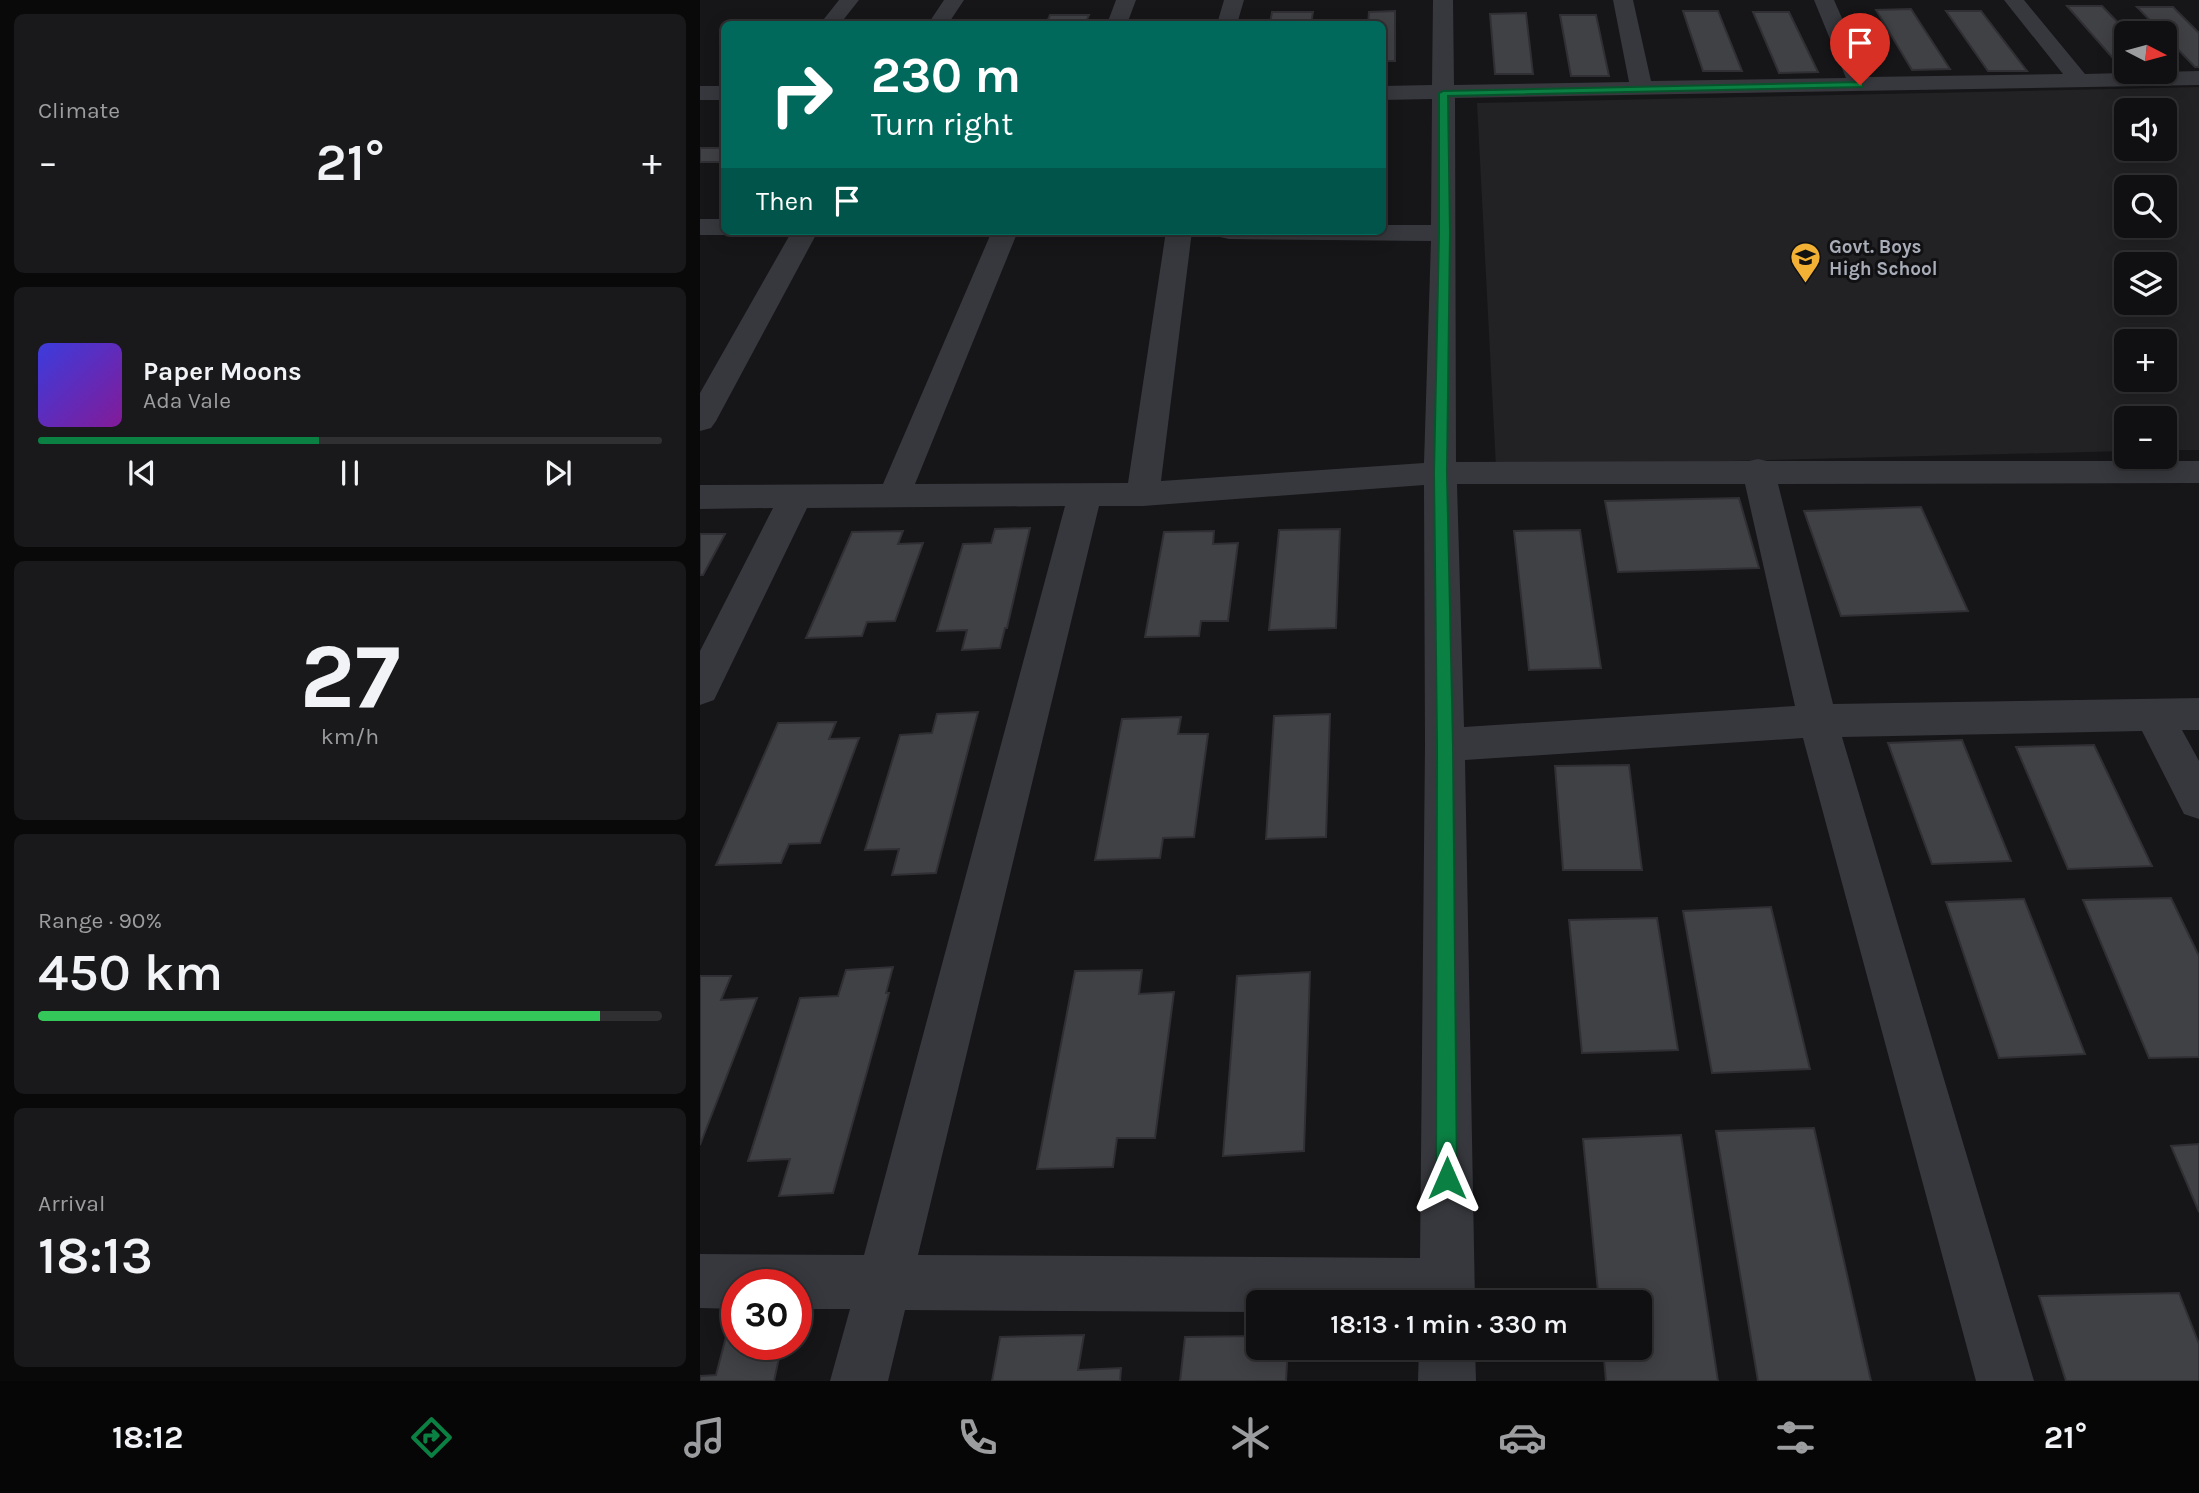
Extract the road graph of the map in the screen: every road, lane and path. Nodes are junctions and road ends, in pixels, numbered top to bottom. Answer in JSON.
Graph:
{"nodes":[{"id":1,"x":849,"y":0,"type":"edge"},
{"id":2,"x":954,"y":0,"type":"edge"},
{"id":3,"x":1126,"y":0,"type":"edge"},
{"id":4,"x":1234,"y":0,"type":"edge"},
{"id":5,"x":1443,"y":0,"type":"edge"},
{"id":6,"x":1623,"y":0,"type":"edge"},
{"id":7,"x":1824,"y":0,"type":"edge"},
{"id":8,"x":2014,"y":0,"type":"edge"},
{"id":9,"x":832,"y":21,"type":"edge"},
{"id":10,"x":940,"y":21,"type":"edge"},
{"id":11,"x":1118,"y":21,"type":"edge"},
{"id":12,"x":1228,"y":21,"type":"edge"},
{"id":13,"x":2199,"y":78,"type":"edge"},
{"id":14,"x":2080,"y":81,"type":"junction"},
{"id":15,"x":1860,"y":85,"type":"junction"},
{"id":16,"x":1642,"y":89,"type":"junction"},
{"id":17,"x":700,"y":93,"type":"edge"},
{"id":18,"x":721,"y":93,"type":"edge"},
{"id":19,"x":1386,"y":93,"type":"edge"},
{"id":20,"x":1443,"y":93,"type":"junction"},
{"id":21,"x":700,"y":227,"type":"edge"},
{"id":22,"x":721,"y":227,"type":"edge"},
{"id":23,"x":1386,"y":232,"type":"edge"},
{"id":24,"x":1444,"y":233,"type":"junction"},
{"id":25,"x":803,"y":235,"type":"edge"},
{"id":26,"x":1003,"y":235,"type":"edge"},
{"id":27,"x":1178,"y":235,"type":"edge"},
{"id":28,"x":700,"y":421,"type":"edge"},
{"id":29,"x":1758,"y":470,"type":"junction"},
{"id":30,"x":2199,"y":471,"type":"edge"},
{"id":31,"x":1440,"y":473,"type":"junction"},
{"id":32,"x":1143,"y":494,"type":"junction"},
{"id":33,"x":1085,"y":495,"type":"junction"},
{"id":34,"x":796,"y":496,"type":"junction"},
{"id":35,"x":894,"y":496,"type":"junction"},
{"id":36,"x":700,"y":497,"type":"edge"},
{"id":37,"x":700,"y":689,"type":"edge"},
{"id":38,"x":2199,"y":714,"type":"edge"},
{"id":39,"x":2154,"y":716,"type":"junction"},
{"id":40,"x":1818,"y":721,"type":"junction"},
{"id":41,"x":1445,"y":745,"type":"junction"},
{"id":42,"x":2199,"y":801,"type":"edge"},
{"id":43,"x":700,"y":1281,"type":"edge"},
{"id":44,"x":884,"y":1282,"type":"junction"},
{"id":45,"x":1259,"y":1290,"type":"edge"},
{"id":46,"x":1447,"y":1290,"type":"edge"},
{"id":47,"x":1447,"y":1360,"type":"edge"},
{"id":48,"x":859,"y":1381,"type":"edge"},
{"id":49,"x":1447,"y":1381,"type":"edge"},
{"id":50,"x":2005,"y":1381,"type":"edge"}],
"edges":[{"from":1,"to":9,"type":"street"},
{"from":2,"to":10,"type":"street"},
{"from":3,"to":11,"type":"street"},
{"from":4,"to":12,"type":"street"},
{"from":5,"to":20,"type":"street"},
{"from":6,"to":16,"type":"street"},
{"from":7,"to":15,"type":"street"},
{"from":8,"to":14,"type":"street"},
{"from":13,"to":14,"type":"street"},
{"from":14,"to":15,"type":"street"},
{"from":15,"to":16,"type":"street"},
{"from":16,"to":20,"type":"street"},
{"from":17,"to":18,"type":"street"},
{"from":19,"to":20,"type":"street"},
{"from":20,"to":24,"type":"street"},
{"from":21,"to":22,"type":"street"},
{"from":23,"to":24,"type":"street"},
{"from":24,"to":31,"type":"street"},
{"from":25,"to":28,"type":"street"},
{"from":26,"to":35,"type":"street"},
{"from":27,"to":32,"type":"street"},
{"from":29,"to":30,"type":"street"},
{"from":29,"to":31,"type":"street"},
{"from":29,"to":40,"type":"street"},
{"from":31,"to":32,"type":"street"},
{"from":31,"to":41,"type":"street"},
{"from":32,"to":33,"type":"street"},
{"from":33,"to":35,"type":"street"},
{"from":33,"to":44,"type":"street"},
{"from":34,"to":35,"type":"street"},
{"from":34,"to":36,"type":"street"},
{"from":34,"to":37,"type":"street"},
{"from":38,"to":39,"type":"street"},
{"from":39,"to":40,"type":"street"},
{"from":39,"to":42,"type":"street"},
{"from":40,"to":41,"type":"street"},
{"from":40,"to":50,"type":"street"},
{"from":41,"to":46,"type":"street"},
{"from":43,"to":44,"type":"street"},
{"from":44,"to":45,"type":"street"},
{"from":44,"to":48,"type":"street"},
{"from":47,"to":49,"type":"street"}]}
